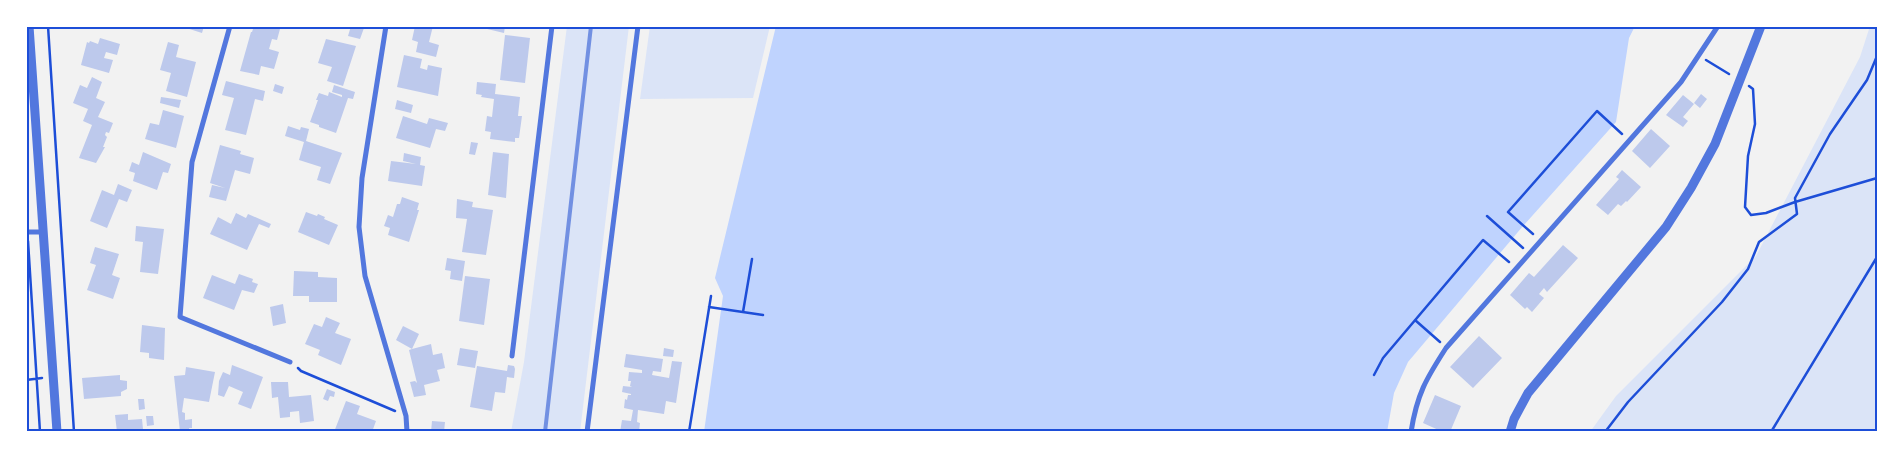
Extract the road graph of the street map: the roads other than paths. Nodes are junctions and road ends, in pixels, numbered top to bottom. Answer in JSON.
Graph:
{"nodes":[{"id":1,"x":29,"y":26,"type":"edge"},
{"id":2,"x":230,"y":26,"type":"edge"},
{"id":3,"x":386,"y":26,"type":"edge"},
{"id":4,"x":552,"y":26,"type":"edge"},
{"id":5,"x":638,"y":26,"type":"edge"},
{"id":6,"x":1718,"y":26,"type":"edge"},
{"id":7,"x":1761,"y":26,"type":"edge"},
{"id":8,"x":27,"y":232,"type":"edge"},
{"id":9,"x":43,"y":232,"type":"junction"},
{"id":10,"x":512,"y":356,"type":"dead end"},
{"id":11,"x":290,"y":362,"type":"road end"},
{"id":12,"x":57,"y":432,"type":"edge"},
{"id":13,"x":407,"y":432,"type":"edge"},
{"id":14,"x":587,"y":432,"type":"edge"},
{"id":15,"x":1411,"y":432,"type":"edge"},
{"id":16,"x":1510,"y":432,"type":"edge"}],
"edges":[{"from":1,"to":9,"type":"street"},
{"from":2,"to":11,"type":"street"},
{"from":3,"to":13,"type":"street"},
{"from":4,"to":10,"type":"street"},
{"from":5,"to":14,"type":"street"},
{"from":6,"to":15,"type":"street"},
{"from":7,"to":16,"type":"street"},
{"from":8,"to":9,"type":"street"},
{"from":9,"to":12,"type":"street"}]}
